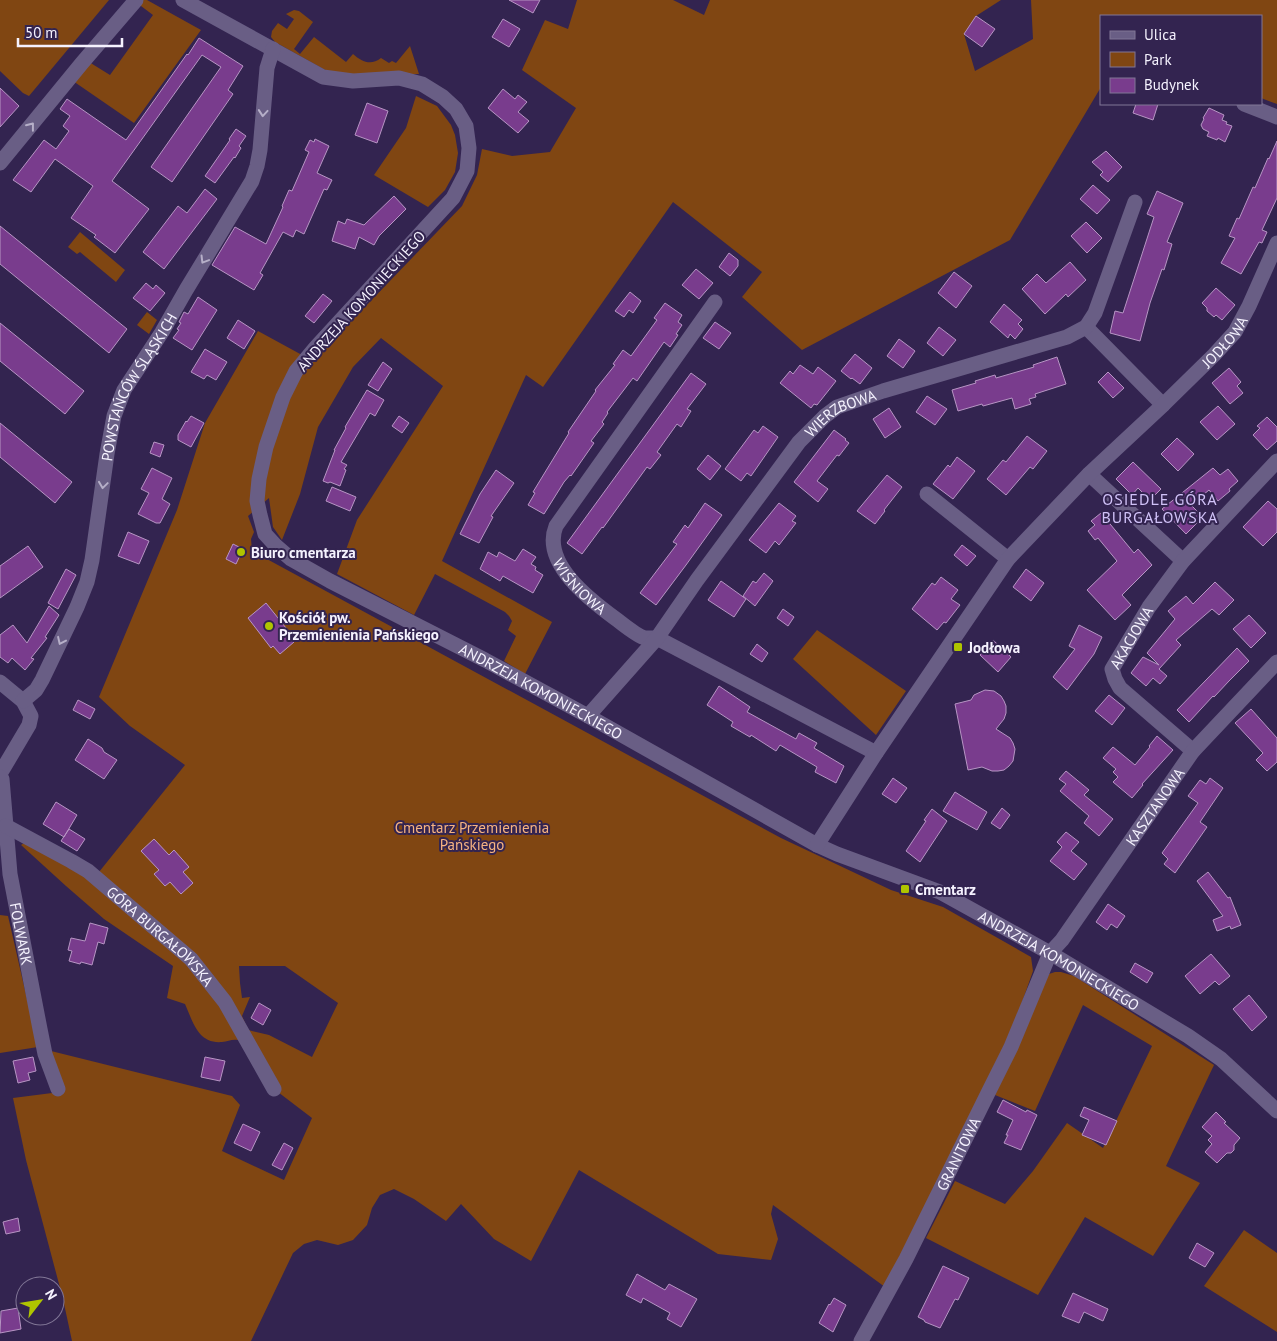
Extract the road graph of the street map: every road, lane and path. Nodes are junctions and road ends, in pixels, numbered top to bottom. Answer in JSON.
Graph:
{"nodes":[{"id":1,"x":136,"y":0,"type":"edge"},
{"id":2,"x":182,"y":0,"type":"edge"},
{"id":3,"x":273,"y":49,"type":"junction"},
{"id":4,"x":1247,"y":105,"type":"edge"},
{"id":5,"x":1277,"y":117,"type":"edge"},
{"id":6,"x":0,"y":163,"type":"edge"},
{"id":7,"x":1135,"y":202,"type":"dead end"},
{"id":8,"x":1277,"y":243,"type":"edge"},
{"id":9,"x":715,"y":302,"type":"dead end"},
{"id":10,"x":1086,"y":327,"type":"junction"},
{"id":11,"x":1163,"y":405,"type":"junction"},
{"id":12,"x":1277,"y":461,"type":"edge"},
{"id":13,"x":1089,"y":474,"type":"junction"},
{"id":14,"x":927,"y":494,"type":"dead end"},
{"id":15,"x":1008,"y":559,"type":"junction"},
{"id":16,"x":1182,"y":561,"type":"junction"},
{"id":17,"x":657,"y":638,"type":"junction"},
{"id":18,"x":1277,"y":662,"type":"edge"},
{"id":19,"x":0,"y":682,"type":"edge"},
{"id":20,"x":23,"y":701,"type":"junction"},
{"id":21,"x":588,"y":716,"type":"junction"},
{"id":22,"x":1193,"y":751,"type":"junction"},
{"id":23,"x":876,"y":753,"type":"junction"},
{"id":24,"x":0,"y":775,"type":"edge"},
{"id":25,"x":6,"y":826,"type":"junction"},
{"id":26,"x":817,"y":844,"type":"junction"},
{"id":27,"x":1049,"y":957,"type":"junction"},
{"id":28,"x":58,"y":1088,"type":"dead end"},
{"id":29,"x":274,"y":1089,"type":"dead end"},
{"id":30,"x":1277,"y":1111,"type":"edge"},
{"id":31,"x":861,"y":1341,"type":"edge"}],
"edges":[{"from":6,"to":1,"type":"street","one_way":true},
{"from":2,"to":3,"type":"street","name":"ANDRZEJA KOMONIECKIEGO"},
{"from":3,"to":20,"type":"street","name":"POWSTAŃCÓW ŚLĄSKICH","one_way":true},
{"from":3,"to":21,"type":"street","name":"ANDRZEJA KOMONIECKIEGO"},
{"from":4,"to":5,"type":"street"},
{"from":7,"to":10,"type":"street"},
{"from":8,"to":11,"type":"street","name":"JODŁOWA"},
{"from":9,"to":17,"type":"street","name":"WIŚNIOWA"},
{"from":10,"to":11,"type":"street"},
{"from":10,"to":17,"type":"street","name":"WIERZBOWA"},
{"from":11,"to":13,"type":"street","name":"JODŁOWA"},
{"from":12,"to":16,"type":"street","name":"AKACJOWA"},
{"from":13,"to":15,"type":"street","name":"JODŁOWA"},
{"from":13,"to":16,"type":"street"},
{"from":14,"to":15,"type":"street"},
{"from":15,"to":23,"type":"street","name":"JODŁOWA"},
{"from":16,"to":22,"type":"street","name":"AKACJOWA"},
{"from":17,"to":21,"type":"street","name":"WIERZBOWA"},
{"from":17,"to":23,"type":"street","name":"WIŚNIOWA"},
{"from":18,"to":22,"type":"street","name":"KASZTANOWA"},
{"from":19,"to":20,"type":"street"},
{"from":20,"to":24,"type":"street","name":"FOLWARK"},
{"from":21,"to":26,"type":"street","name":"ANDRZEJA KOMONIECKIEGO"},
{"from":22,"to":27,"type":"street","name":"KASZTANOWA"},
{"from":23,"to":26,"type":"street","name":"JODŁOWA"},
{"from":24,"to":25,"type":"street","name":"FOLWARK"},
{"from":25,"to":28,"type":"street","name":"FOLWARK"},
{"from":25,"to":29,"type":"street","name":"GÓRA BURGAŁOWSKA"},
{"from":26,"to":27,"type":"street","name":"ANDRZEJA KOMONIECKIEGO"},
{"from":27,"to":30,"type":"street","name":"ANDRZEJA KOMONIECKIEGO"},
{"from":27,"to":31,"type":"street","name":"GRANITOWA"}]}
